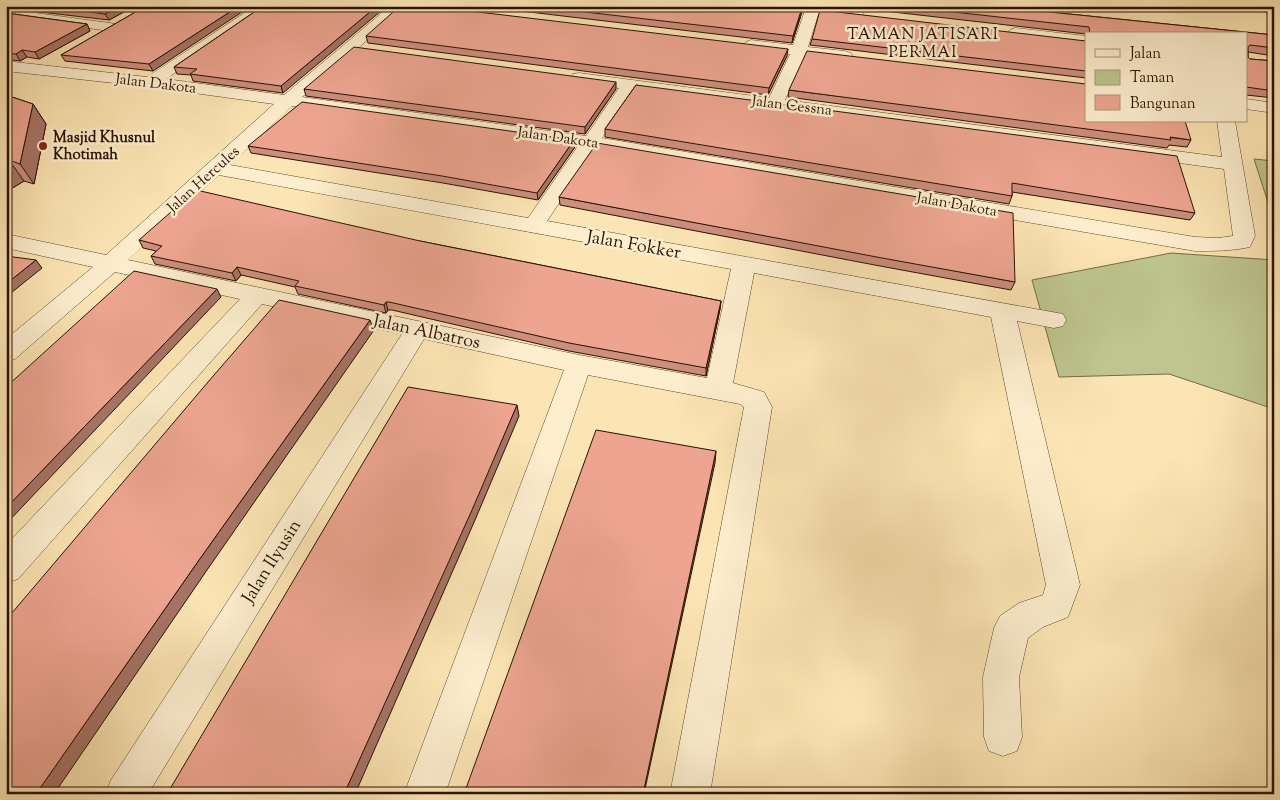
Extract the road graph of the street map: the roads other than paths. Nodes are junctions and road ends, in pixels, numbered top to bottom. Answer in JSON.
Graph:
{"nodes":[{"id":1,"x":265,"y":6,"type":"edge"},
{"id":2,"x":400,"y":6,"type":"edge"},
{"id":3,"x":777,"y":6,"type":"edge"},
{"id":4,"x":1248,"y":6,"type":"edge"},
{"id":5,"x":813,"y":8,"type":"edge"},
{"id":6,"x":1274,"y":9,"type":"edge"},
{"id":7,"x":6,"y":12,"type":"edge"},
{"id":8,"x":871,"y":17,"type":"edge"},
{"id":9,"x":126,"y":19,"type":"edge"},
{"id":10,"x":110,"y":27,"type":"junction"},
{"id":11,"x":998,"y":31,"type":"edge"},
{"id":12,"x":1085,"y":41,"type":"edge"},
{"id":13,"x":86,"y":42,"type":"edge"},
{"id":14,"x":739,"y":44,"type":"edge"},
{"id":15,"x":352,"y":48,"type":"junction"},
{"id":16,"x":372,"y":50,"type":"edge"},
{"id":17,"x":798,"y":51,"type":"junction"},
{"id":18,"x":61,"y":56,"type":"edge"},
{"id":19,"x":858,"y":58,"type":"edge"},
{"id":20,"x":6,"y":66,"type":"edge"},
{"id":21,"x":37,"y":70,"type":"junction"},
{"id":22,"x":560,"y":75,"type":"edge"},
{"id":23,"x":14,"y":82,"type":"dead end"},
{"id":24,"x":150,"y":82,"type":"junction"},
{"id":25,"x":630,"y":84,"type":"junction"},
{"id":26,"x":289,"y":100,"type":"junction"},
{"id":27,"x":776,"y":103,"type":"junction"},
{"id":28,"x":1248,"y":104,"type":"edge"},
{"id":29,"x":1274,"y":108,"type":"edge"},
{"id":30,"x":1226,"y":122,"type":"edge"},
{"id":31,"x":592,"y":142,"type":"junction"},
{"id":32,"x":1232,"y":164,"type":"junction"},
{"id":33,"x":215,"y":168,"type":"junction"},
{"id":34,"x":533,"y":226,"type":"junction"},
{"id":35,"x":6,"y":241,"type":"edge"},
{"id":36,"x":110,"y":263,"type":"junction"},
{"id":37,"x":744,"y":264,"type":"junction"},
{"id":38,"x":257,"y":295,"type":"junction"},
{"id":39,"x":1002,"y":311,"type":"junction"},
{"id":40,"x":1054,"y":320,"type":"dead end"},
{"id":41,"x":418,"y":329,"type":"junction"},
{"id":42,"x":6,"y":353,"type":"edge"},
{"id":43,"x":579,"y":364,"type":"junction"},
{"id":44,"x":732,"y":393,"type":"junction"},
{"id":45,"x":6,"y":568,"type":"edge"},
{"id":46,"x":1004,"y":737,"type":"dead end"},
{"id":47,"x":125,"y":794,"type":"edge"},
{"id":48,"x":424,"y":794,"type":"edge"},
{"id":49,"x":690,"y":794,"type":"edge"}],
"edges":[{"from":1,"to":24,"type":"street"},
{"from":2,"to":15,"type":"street","name":"Jalan Hercules"},
{"from":3,"to":5,"type":"street"},
{"from":4,"to":6,"type":"street"},
{"from":5,"to":8,"type":"street"},
{"from":5,"to":17,"type":"street"},
{"from":7,"to":10,"type":"street"},
{"from":9,"to":10,"type":"street"},
{"from":10,"to":13,"type":"street"},
{"from":11,"to":12,"type":"street"},
{"from":14,"to":17,"type":"street"},
{"from":15,"to":16,"type":"street"},
{"from":15,"to":26,"type":"street","name":"Jalan Hercules"},
{"from":17,"to":19,"type":"street"},
{"from":17,"to":27,"type":"street"},
{"from":18,"to":21,"type":"street"},
{"from":20,"to":21,"type":"street","name":"Jalan Dakota"},
{"from":21,"to":23,"type":"street"},
{"from":21,"to":24,"type":"street","name":"Jalan Dakota"},
{"from":22,"to":25,"type":"street","name":"Jalan Cessna"},
{"from":24,"to":26,"type":"street","name":"Jalan Dakota"},
{"from":25,"to":27,"type":"street","name":"Jalan Cessna"},
{"from":25,"to":31,"type":"street"},
{"from":26,"to":31,"type":"street","name":"Jalan Dakota"},
{"from":26,"to":33,"type":"street","name":"Jalan Hercules"},
{"from":27,"to":32,"type":"street","name":"Jalan Cessna"},
{"from":28,"to":29,"type":"street"},
{"from":30,"to":32,"type":"street"},
{"from":31,"to":32,"type":"street","name":"Jalan Dakota"},
{"from":31,"to":34,"type":"street"},
{"from":33,"to":34,"type":"street","name":"Jalan Fokker"},
{"from":33,"to":36,"type":"street","name":"Jalan Hercules"},
{"from":34,"to":37,"type":"street","name":"Jalan Fokker"},
{"from":35,"to":36,"type":"street","name":"Jalan Albatros"},
{"from":36,"to":38,"type":"street","name":"Jalan Albatros"},
{"from":36,"to":42,"type":"street","name":"Jalan Hercules"},
{"from":37,"to":39,"type":"street","name":"Jalan Fokker"},
{"from":37,"to":44,"type":"street"},
{"from":38,"to":41,"type":"street","name":"Jalan Albatros"},
{"from":38,"to":45,"type":"street"},
{"from":39,"to":40,"type":"street","name":"Jalan Fokker"},
{"from":39,"to":46,"type":"street"},
{"from":41,"to":43,"type":"street","name":"Jalan Albatros"},
{"from":41,"to":47,"type":"street","name":"Jalan Ilyusin"},
{"from":43,"to":44,"type":"street","name":"Jalan Albatros"},
{"from":43,"to":48,"type":"street"},
{"from":44,"to":49,"type":"street"}]}
